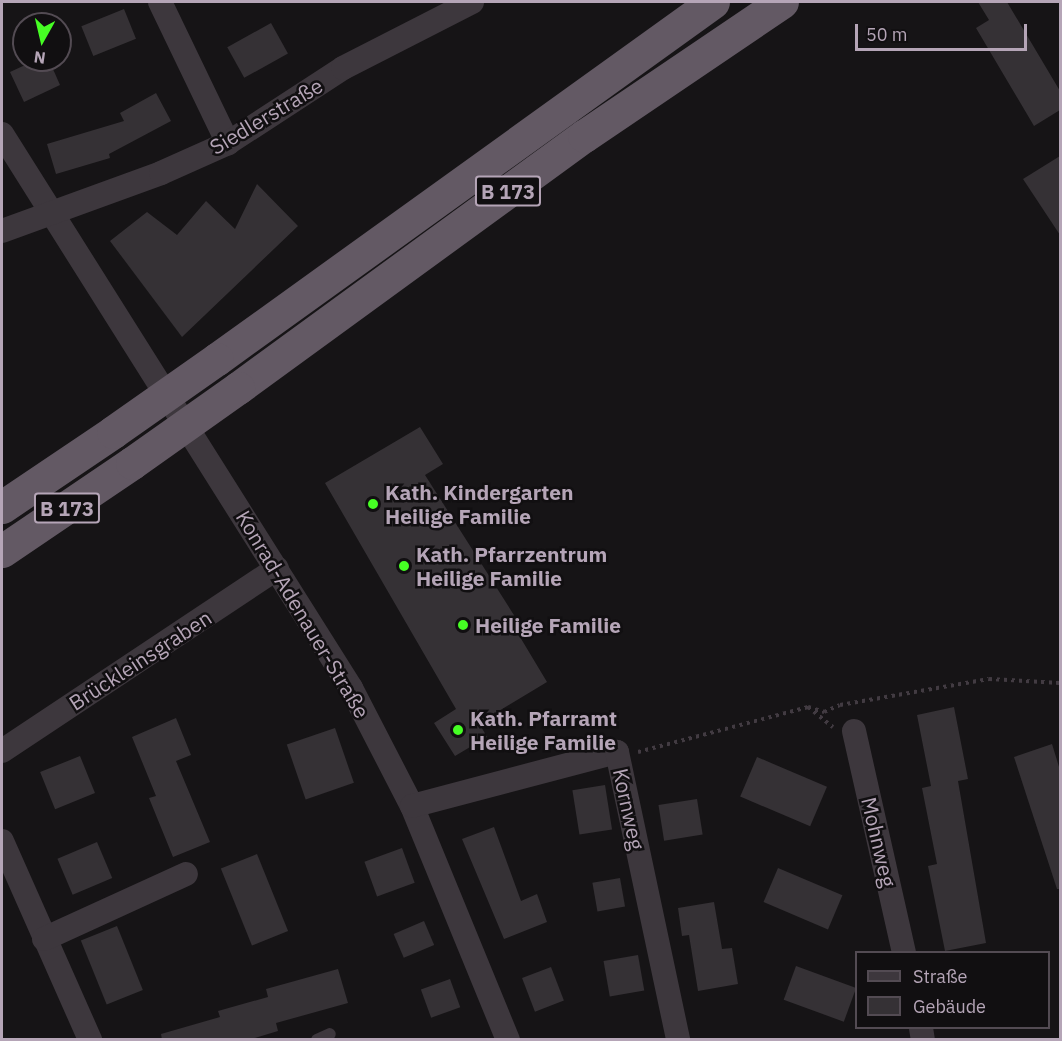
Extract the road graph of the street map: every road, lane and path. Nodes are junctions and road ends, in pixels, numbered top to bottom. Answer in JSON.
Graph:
{"nodes":[{"id":1,"x":160,"y":2,"type":"edge"},
{"id":2,"x":472,"y":2,"type":"edge"},
{"id":3,"x":712,"y":2,"type":"edge"},
{"id":4,"x":782,"y":2,"type":"edge"},
{"id":5,"x":2,"y":134,"type":"edge"},
{"id":6,"x":228,"y":143,"type":"junction"},
{"id":7,"x":53,"y":213,"type":"junction"},
{"id":8,"x":2,"y":231,"type":"edge"},
{"id":9,"x":2,"y":507,"type":"edge"},
{"id":10,"x":2,"y":551,"type":"edge"},
{"id":11,"x":278,"y":568,"type":"junction"},
{"id":12,"x":1060,"y":683,"type":"edge"},
{"id":13,"x":808,"y":707,"type":"junction"},
{"id":14,"x":854,"y":731,"type":"joint"},
{"id":15,"x":2,"y":751,"type":"edge"},
{"id":16,"x":618,"y":758,"type":"junction"},
{"id":17,"x":412,"y":806,"type":"junction"},
{"id":18,"x":2,"y":841,"type":"edge"},
{"id":19,"x":186,"y":874,"type":"dead end"},
{"id":20,"x":44,"y":939,"type":"junction"},
{"id":21,"x":904,"y":951,"type":"edge"},
{"id":22,"x":330,"y":1034,"type":"dead end"},
{"id":23,"x":90,"y":1040,"type":"edge"},
{"id":24,"x":318,"y":1040,"type":"edge"},
{"id":25,"x":508,"y":1040,"type":"edge"},
{"id":26,"x":678,"y":1040,"type":"edge"}],
"edges":[{"from":1,"to":6,"type":"street"},
{"from":2,"to":6,"type":"street","name":"Siedlerstraße"},
{"from":3,"to":9,"type":"highway","number":"B 173","bridge":true},
{"from":4,"to":10,"type":"highway","number":"B 173","bridge":true},
{"from":5,"to":7,"type":"street","name":"Konrad-Adenauer-Straße"},
{"from":6,"to":7,"type":"street","name":"Siedlerstraße"},
{"from":7,"to":8,"type":"street","name":"Siedlerstraße"},
{"from":7,"to":11,"type":"street","name":"Konrad-Adenauer-Straße"},
{"from":11,"to":15,"type":"street","name":"Brückleinsgraben"},
{"from":11,"to":17,"type":"street","name":"Konrad-Adenauer-Straße"},
{"from":12,"to":13,"type":"path"},
{"from":13,"to":14,"type":"path"},
{"from":13,"to":16,"type":"path"},
{"from":14,"to":21,"type":"street","name":"Mohnweg"},
{"from":16,"to":17,"type":"street","name":"Kornweg"},
{"from":16,"to":26,"type":"street","name":"Kornweg"},
{"from":17,"to":25,"type":"street","name":"Konrad-Adenauer-Straße"},
{"from":18,"to":20,"type":"street"},
{"from":19,"to":20,"type":"street"},
{"from":20,"to":23,"type":"street"},
{"from":22,"to":24,"type":"lane"}]}
